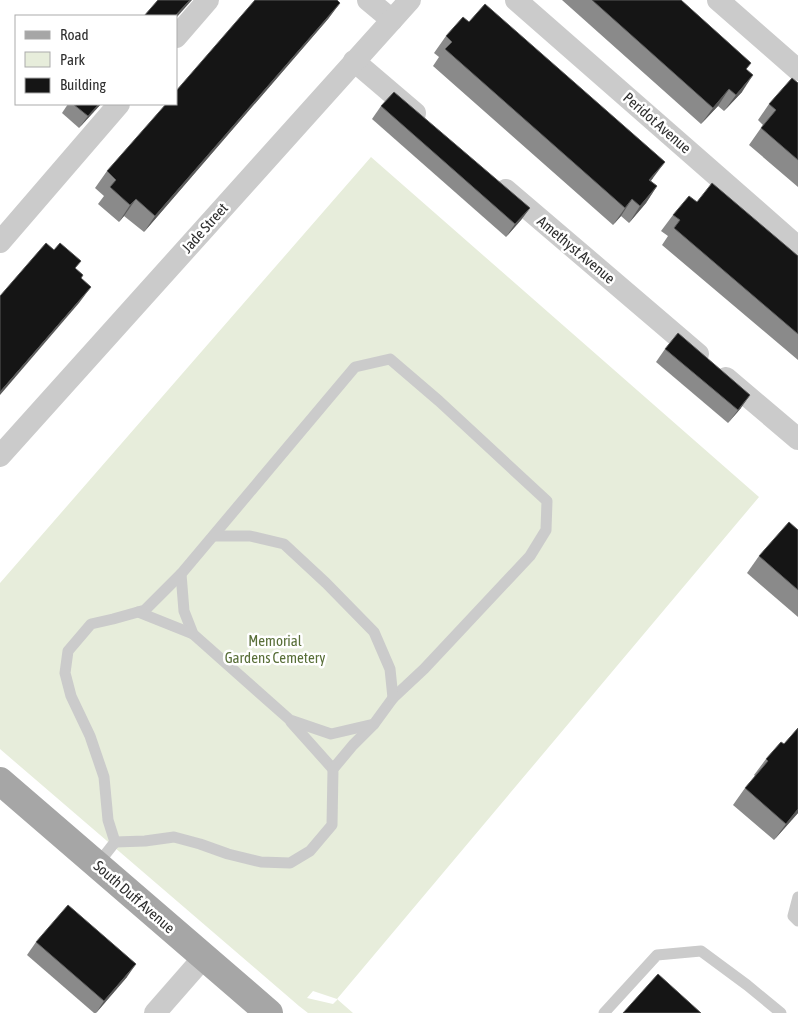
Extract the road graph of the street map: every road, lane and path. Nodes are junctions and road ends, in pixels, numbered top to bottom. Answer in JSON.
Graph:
{"nodes":[{"id":1,"x":208,"y":0,"type":"edge"},
{"id":2,"x":368,"y":0,"type":"edge"},
{"id":3,"x":410,"y":0,"type":"edge"},
{"id":4,"x":516,"y":0,"type":"edge"},
{"id":5,"x":718,"y":0,"type":"edge"},
{"id":6,"x":392,"y":20,"type":"junction"},
{"id":7,"x":178,"y":35,"type":"edge"},
{"id":8,"x":354,"y":61,"type":"junction"},
{"id":9,"x":798,"y":70,"type":"edge"},
{"id":10,"x":118,"y":105,"type":"edge"},
{"id":11,"x":430,"y":126,"type":"edge"},
{"id":12,"x":490,"y":177,"type":"edge"},
{"id":13,"x":0,"y":242,"type":"edge"},
{"id":14,"x":798,"y":247,"type":"edge"},
{"id":15,"x":798,"y":439,"type":"edge"},
{"id":16,"x":0,"y":456,"type":"edge"},
{"id":17,"x":214,"y":536,"type":"junction"},
{"id":18,"x":181,"y":574,"type":"junction"},
{"id":19,"x":138,"y":612,"type":"junction"},
{"id":20,"x":193,"y":634,"type":"junction"},
{"id":21,"x":393,"y":698,"type":"junction"},
{"id":22,"x":290,"y":720,"type":"junction"},
{"id":23,"x":374,"y":724,"type":"junction"},
{"id":24,"x":333,"y":769,"type":"junction"},
{"id":25,"x":0,"y":781,"type":"edge"},
{"id":26,"x":115,"y":842,"type":"junction"},
{"id":27,"x":98,"y":865,"type":"junction"},
{"id":28,"x":798,"y":897,"type":"edge"},
{"id":29,"x":798,"y":921,"type":"edge"},
{"id":30,"x":204,"y":957,"type":"junction"},
{"id":31,"x":155,"y":1013,"type":"edge"},
{"id":32,"x":269,"y":1013,"type":"edge"},
{"id":33,"x":604,"y":1013,"type":"edge"},
{"id":34,"x":781,"y":1013,"type":"edge"}],
"edges":[{"from":1,"to":7,"type":"street"},
{"from":2,"to":6,"type":"street"},
{"from":3,"to":6,"type":"street","name":"Jade Street"},
{"from":4,"to":14,"type":"street","name":"Peridot Avenue"},
{"from":5,"to":9,"type":"street"},
{"from":6,"to":8,"type":"street","name":"Jade Street"},
{"from":8,"to":11,"type":"street"},
{"from":8,"to":16,"type":"street","name":"Jade Street"},
{"from":10,"to":13,"type":"street"},
{"from":12,"to":15,"type":"street","name":"Amethyst Avenue"},
{"from":17,"to":18,"type":"lane"},
{"from":17,"to":21,"type":"lane"},
{"from":17,"to":21,"type":"lane"},
{"from":18,"to":19,"type":"lane"},
{"from":18,"to":20,"type":"lane"},
{"from":19,"to":20,"type":"lane"},
{"from":19,"to":26,"type":"lane"},
{"from":20,"to":22,"type":"lane"},
{"from":21,"to":23,"type":"lane"},
{"from":22,"to":23,"type":"lane"},
{"from":22,"to":24,"type":"lane"},
{"from":23,"to":24,"type":"lane"},
{"from":24,"to":26,"type":"lane"},
{"from":25,"to":27,"type":"main road","name":"South Duff Avenue"},
{"from":26,"to":27,"type":"lane"},
{"from":27,"to":30,"type":"main road","name":"South Duff Avenue"},
{"from":28,"to":29,"type":"lane"},
{"from":30,"to":31,"type":"street"},
{"from":30,"to":32,"type":"main road","name":"South Duff Avenue"},
{"from":33,"to":34,"type":"lane"}]}
